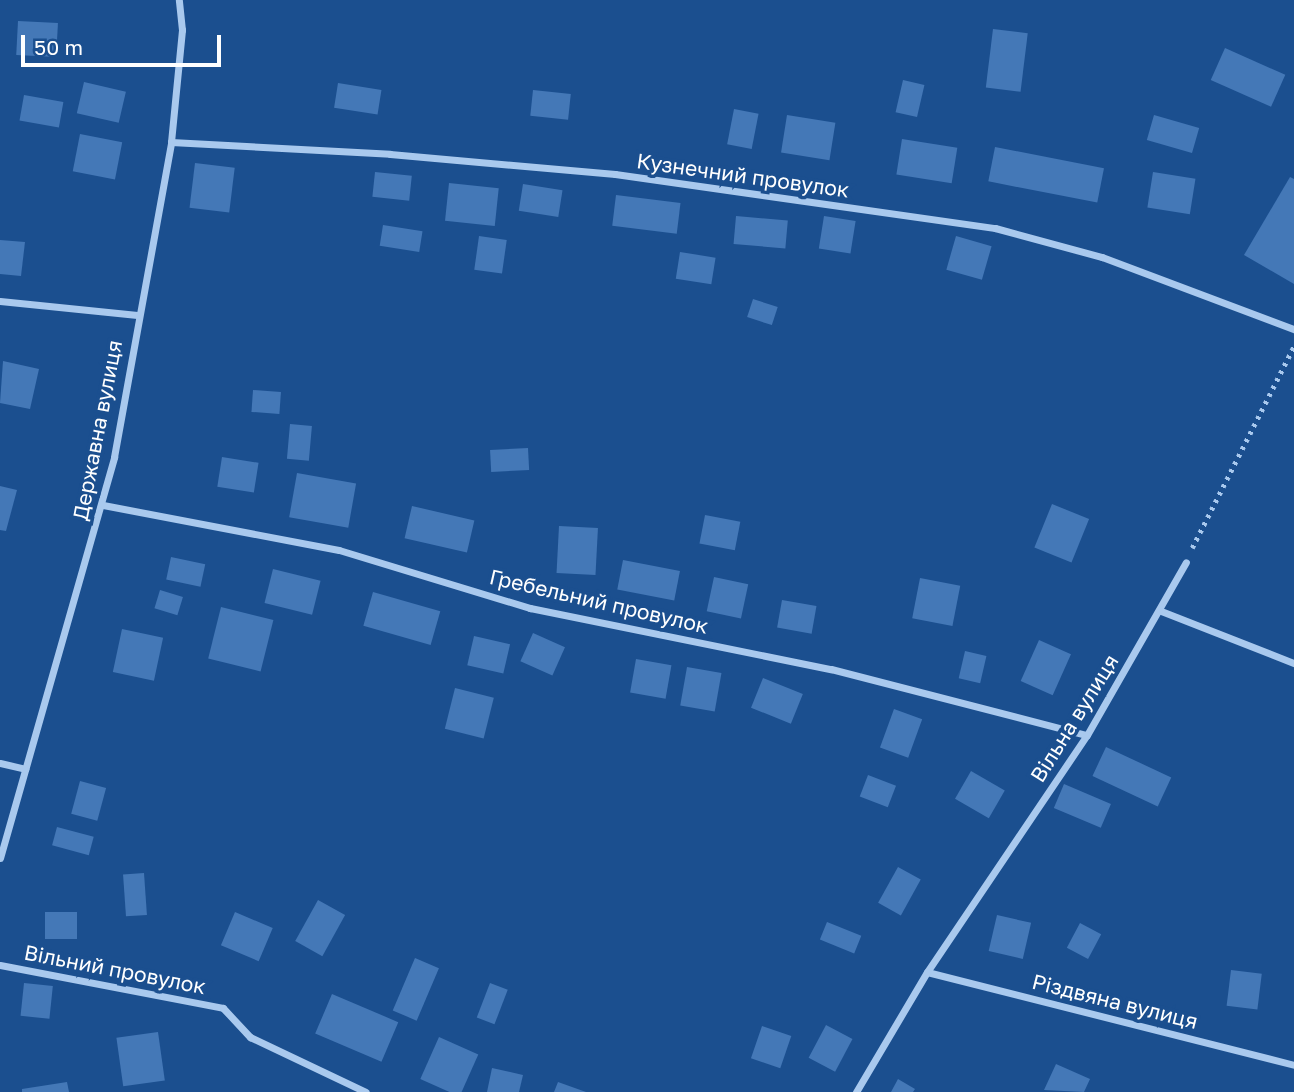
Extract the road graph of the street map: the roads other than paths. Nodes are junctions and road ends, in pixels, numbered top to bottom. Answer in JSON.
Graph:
{"nodes":[{"id":1,"x":179,"y":0,"type":"edge"},
{"id":2,"x":171,"y":142,"type":"junction"},
{"id":3,"x":0,"y":301,"type":"edge"},
{"id":4,"x":137,"y":315,"type":"junction"},
{"id":5,"x":1294,"y":329,"type":"edge"},
{"id":6,"x":103,"y":505,"type":"junction"},
{"id":7,"x":1186,"y":562,"type":"road end"},
{"id":8,"x":1161,"y":611,"type":"junction"},
{"id":9,"x":1294,"y":663,"type":"edge"},
{"id":10,"x":1087,"y":735,"type":"junction"},
{"id":11,"x":0,"y":763,"type":"edge"},
{"id":12,"x":25,"y":769,"type":"junction"},
{"id":13,"x":0,"y":858,"type":"edge"},
{"id":14,"x":0,"y":965,"type":"edge"},
{"id":15,"x":927,"y":972,"type":"junction"},
{"id":16,"x":1294,"y":1065,"type":"edge"},
{"id":17,"x":366,"y":1092,"type":"edge"},
{"id":18,"x":856,"y":1092,"type":"edge"}],
"edges":[{"from":1,"to":2,"type":"street","name":"Державна вулиця"},
{"from":2,"to":4,"type":"street","name":"Державна вулиця"},
{"from":2,"to":5,"type":"street","name":"Кузнечний провулок"},
{"from":3,"to":4,"type":"street"},
{"from":4,"to":6,"type":"street","name":"Державна вулиця"},
{"from":6,"to":10,"type":"street","name":"Гребельний провулок"},
{"from":6,"to":12,"type":"street","name":"Державна вулиця"},
{"from":7,"to":8,"type":"street","name":"Вільна вулиця"},
{"from":8,"to":9,"type":"street"},
{"from":8,"to":10,"type":"street","name":"Вільна вулиця"},
{"from":10,"to":15,"type":"street","name":"Вільна вулиця"},
{"from":11,"to":12,"type":"street"},
{"from":12,"to":13,"type":"street","name":"Державна вулиця"},
{"from":14,"to":17,"type":"street","name":"Вільний провулок"},
{"from":15,"to":16,"type":"street","name":"Різдвяна вулиця"},
{"from":15,"to":18,"type":"street","name":"Вільна вулиця"}]}
